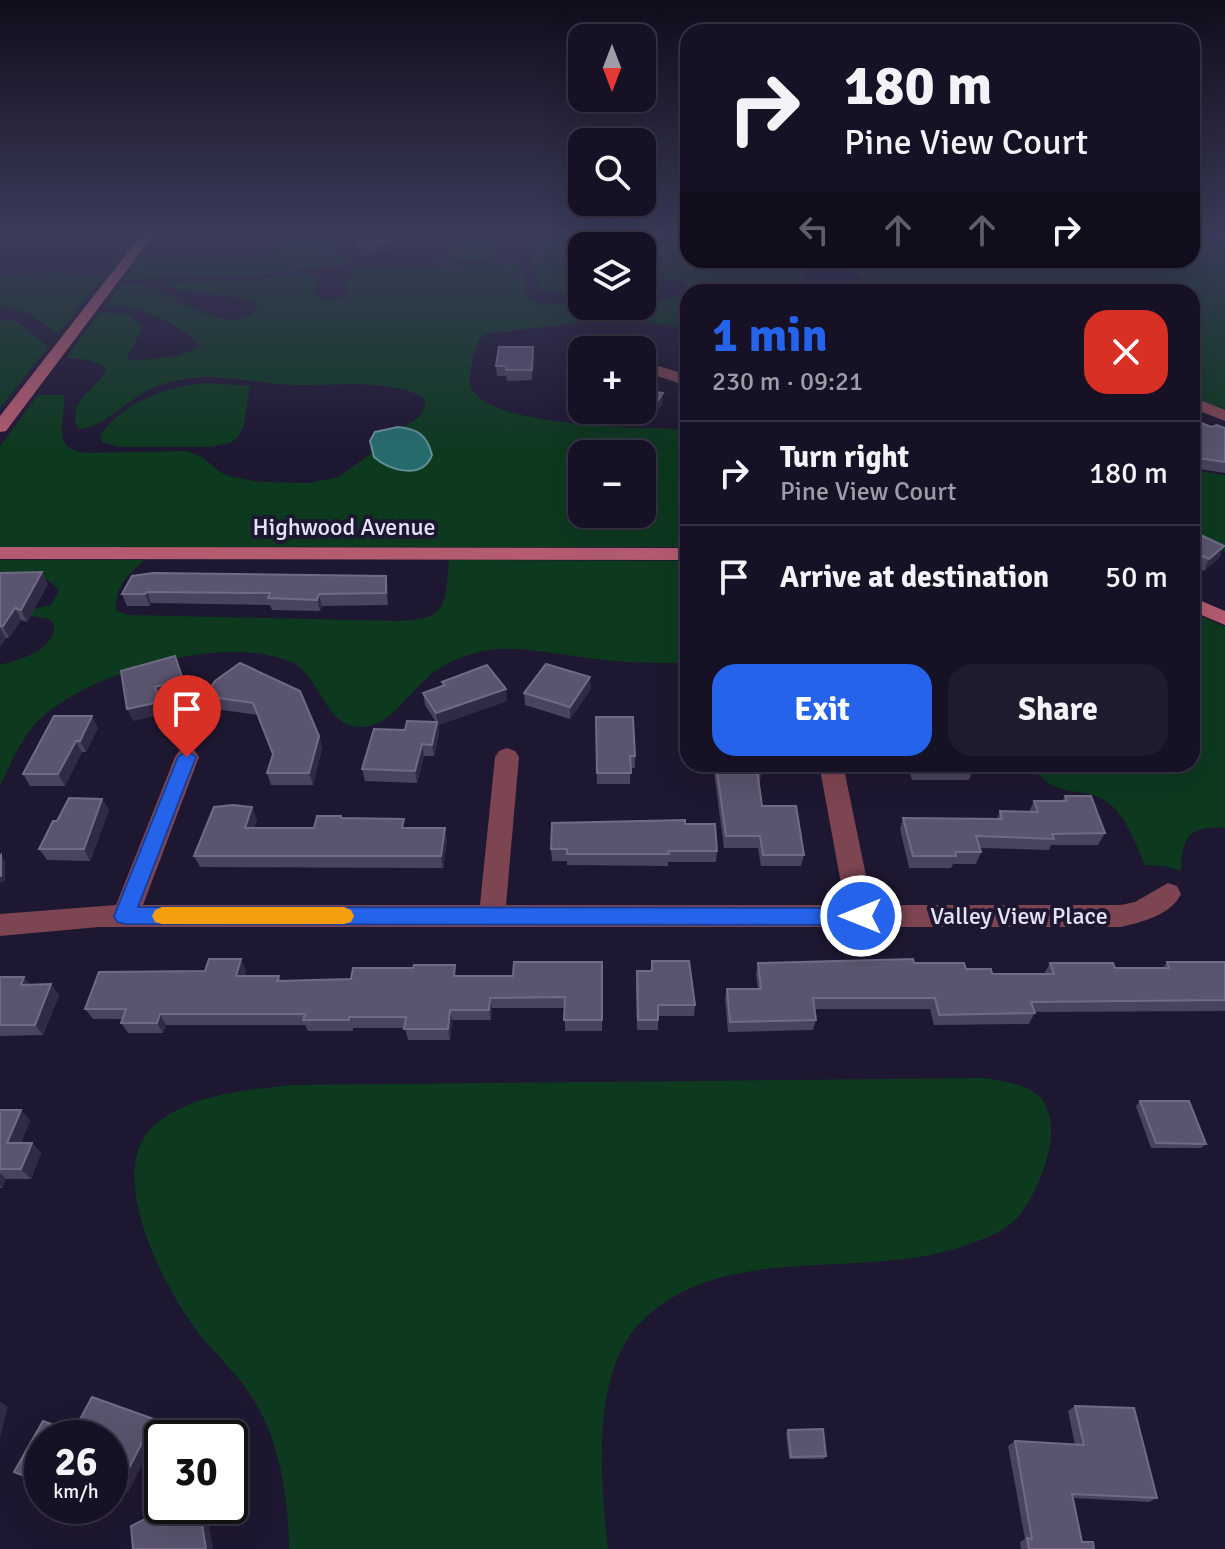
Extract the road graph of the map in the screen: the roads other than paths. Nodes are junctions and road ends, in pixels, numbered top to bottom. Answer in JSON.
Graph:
{"nodes":[{"id":1,"x":93,"y":306,"type":"edge"},
{"id":2,"x":656,"y":371,"type":"edge"},
{"id":3,"x":680,"y":378,"type":"edge"},
{"id":4,"x":1200,"y":405,"type":"edge"},
{"id":5,"x":1225,"y":416,"type":"edge"},
{"id":6,"x":0,"y":427,"type":"edge"},
{"id":7,"x":0,"y":553,"type":"edge"},
{"id":8,"x":680,"y":554,"type":"edge"},
{"id":9,"x":1200,"y":607,"type":"edge"},
{"id":10,"x":1225,"y":619,"type":"edge"},
{"id":11,"x":187,"y":757,"type":"dead end"},
{"id":12,"x":507,"y":757,"type":"dead end"},
{"id":13,"x":833,"y":772,"type":"edge"},
{"id":14,"x":1168,"y":894,"type":"dead end"},
{"id":15,"x":125,"y":916,"type":"junction"},
{"id":16,"x":492,"y":916,"type":"junction"},
{"id":17,"x":861,"y":916,"type":"junction"},
{"id":18,"x":0,"y":925,"type":"edge"}],
"edges":[{"from":1,"to":6,"type":"street"},
{"from":2,"to":3,"type":"street"},
{"from":4,"to":5,"type":"street"},
{"from":7,"to":8,"type":"street","name":"Highwood Avenue"},
{"from":9,"to":10,"type":"street"},
{"from":11,"to":15,"type":"street"},
{"from":12,"to":16,"type":"street"},
{"from":13,"to":17,"type":"street"},
{"from":14,"to":17,"type":"street","name":"Valley View Place"},
{"from":15,"to":16,"type":"street","name":"Valley View Place"},
{"from":15,"to":18,"type":"street","name":"Valley View Place"},
{"from":16,"to":17,"type":"street","name":"Valley View Place"}]}
